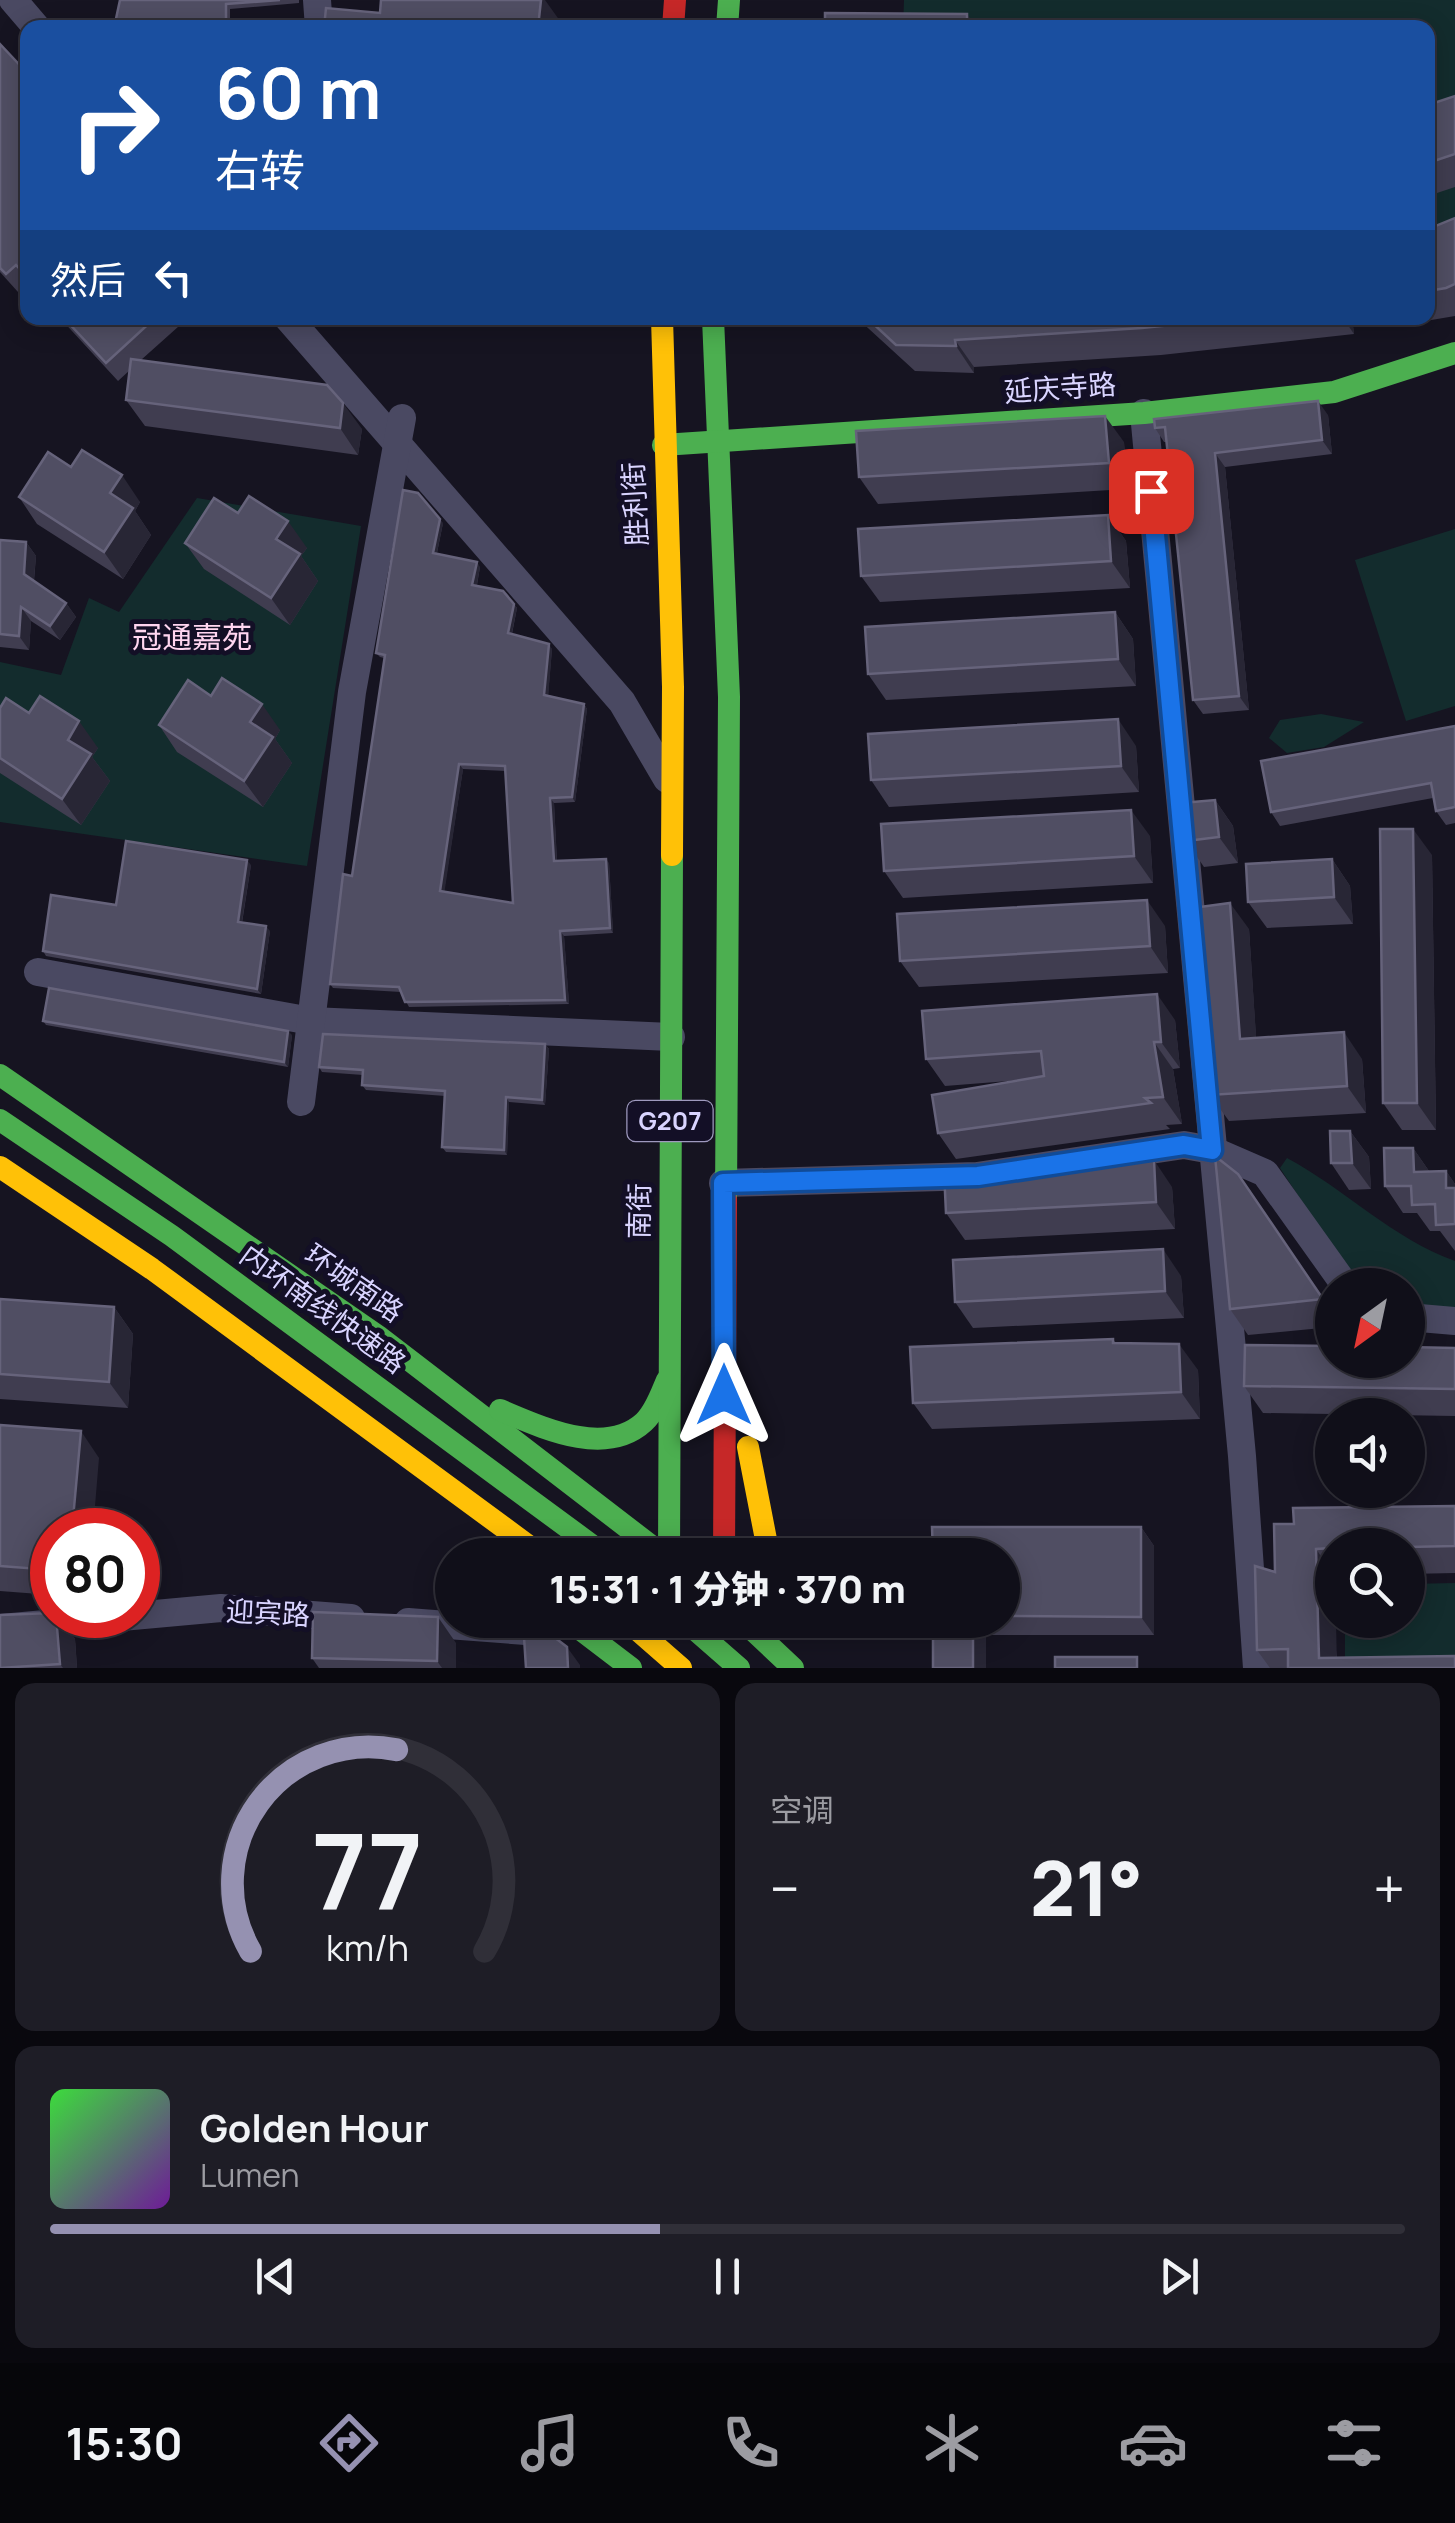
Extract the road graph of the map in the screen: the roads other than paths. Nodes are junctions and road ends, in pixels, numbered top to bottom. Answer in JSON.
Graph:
{"nodes":[{"id":1,"x":13,"y":0,"type":"edge"},
{"id":2,"x":30,"y":20,"type":"edge"},
{"id":3,"x":295,"y":325,"type":"edge"},
{"id":4,"x":662,"y":325,"type":"edge"},
{"id":5,"x":713,"y":325,"type":"edge"},
{"id":6,"x":1455,"y":353,"type":"edge"},
{"id":7,"x":1144,"y":412,"type":"junction"},
{"id":8,"x":400,"y":431,"type":"junction"},
{"id":9,"x":716,"y":440,"type":"junction"},
{"id":10,"x":662,"y":444,"type":"junction"},
{"id":11,"x":674,"y":687,"type":"joint"},
{"id":12,"x":672,"y":789,"type":"junction"},
{"id":13,"x":38,"y":972,"type":"dead end"},
{"id":14,"x":311,"y":1022,"type":"junction"},
{"id":15,"x":671,"y":1037,"type":"junction"},
{"id":16,"x":0,"y":1074,"type":"edge"},
{"id":17,"x":301,"y":1102,"type":"dead end"},
{"id":18,"x":0,"y":1120,"type":"edge"},
{"id":19,"x":1212,"y":1150,"type":"junction"},
{"id":20,"x":0,"y":1167,"type":"edge"},
{"id":21,"x":723,"y":1183,"type":"junction"},
{"id":22,"x":1333,"y":1268,"type":"edge"},
{"id":23,"x":723,"y":1275,"type":"junction"},
{"id":24,"x":1425,"y":1318,"type":"edge"},
{"id":25,"x":1455,"y":1321,"type":"edge"},
{"id":26,"x":668,"y":1380,"type":"junction"},
{"id":27,"x":444,"y":1386,"type":"junction"},
{"id":28,"x":518,"y":1538,"type":"edge"},
{"id":29,"x":582,"y":1538,"type":"edge"},
{"id":30,"x":644,"y":1538,"type":"edge"},
{"id":31,"x":666,"y":1538,"type":"edge"},
{"id":32,"x":724,"y":1538,"type":"edge"},
{"id":33,"x":766,"y":1538,"type":"edge"},
{"id":34,"x":435,"y":1624,"type":"edge"},
{"id":35,"x":0,"y":1628,"type":"edge"},
{"id":36,"x":576,"y":1638,"type":"edge"},
{"id":37,"x":592,"y":1638,"type":"edge"},
{"id":38,"x":646,"y":1638,"type":"edge"},
{"id":39,"x":671,"y":1638,"type":"edge"},
{"id":40,"x":705,"y":1638,"type":"edge"},
{"id":41,"x":726,"y":1638,"type":"edge"},
{"id":42,"x":761,"y":1638,"type":"edge"},
{"id":43,"x":798,"y":1638,"type":"edge"},
{"id":44,"x":603,"y":1668,"type":"edge"},
{"id":45,"x":631,"y":1668,"type":"edge"},
{"id":46,"x":672,"y":1668,"type":"edge"},
{"id":47,"x":680,"y":1668,"type":"edge"},
{"id":48,"x":728,"y":1668,"type":"edge"},
{"id":49,"x":739,"y":1668,"type":"edge"},
{"id":50,"x":793,"y":1668,"type":"edge"},
{"id":51,"x":812,"y":1668,"type":"edge"},
{"id":52,"x":1257,"y":1668,"type":"edge"}],
"edges":[{"from":1,"to":2,"type":"street"},
{"from":3,"to":8,"type":"street"},
{"from":4,"to":10,"type":"main road","name":"胜利街","number":"G207"},
{"from":5,"to":9,"type":"main road"},
{"from":6,"to":7,"type":"main road","name":"延庆寺路"},
{"from":7,"to":9,"type":"main road","name":"延庆寺路"},
{"from":7,"to":19,"type":"street"},
{"from":8,"to":12,"type":"street"},
{"from":8,"to":14,"type":"street"},
{"from":9,"to":10,"type":"main road","name":"延庆寺路"},
{"from":9,"to":21,"type":"main road","number":"G207"},
{"from":10,"to":11,"type":"main road","name":"胜利街","number":"G207"},
{"from":11,"to":12,"type":"main road","name":"南街","number":"G207"},
{"from":12,"to":15,"type":"main road","name":"南街","number":"G207"},
{"from":13,"to":14,"type":"street"},
{"from":14,"to":15,"type":"street"},
{"from":14,"to":17,"type":"street"},
{"from":15,"to":26,"type":"main road","name":"南街","number":"G207"},
{"from":16,"to":27,"type":"main road","name":"环城南路","number":"G207"},
{"from":18,"to":29,"type":"main road","name":"内环南线快速路"},
{"from":19,"to":21,"type":"street"},
{"from":19,"to":22,"type":"street"},
{"from":19,"to":52,"type":"street"},
{"from":20,"to":28,"type":"main road"},
{"from":21,"to":23,"type":"main road","number":"G207"},
{"from":23,"to":32,"type":"main road","number":"G207"},
{"from":23,"to":33,"type":"main road"},
{"from":24,"to":25,"type":"street"},
{"from":26,"to":27,"type":"main road"},
{"from":26,"to":31,"type":"main road","name":"南街","number":"G207"},
{"from":27,"to":30,"type":"main road","name":"环城南路","number":"G207"},
{"from":34,"to":35,"type":"street","name":"迎宾路"},
{"from":36,"to":44,"type":"main road"},
{"from":37,"to":45,"type":"main road"},
{"from":38,"to":47,"type":"main road","bridge":true},
{"from":39,"to":46,"type":"main road"},
{"from":40,"to":49,"type":"main road","bridge":true},
{"from":41,"to":48,"type":"main road"},
{"from":42,"to":50,"type":"main road"},
{"from":43,"to":51,"type":"main road"}]}
